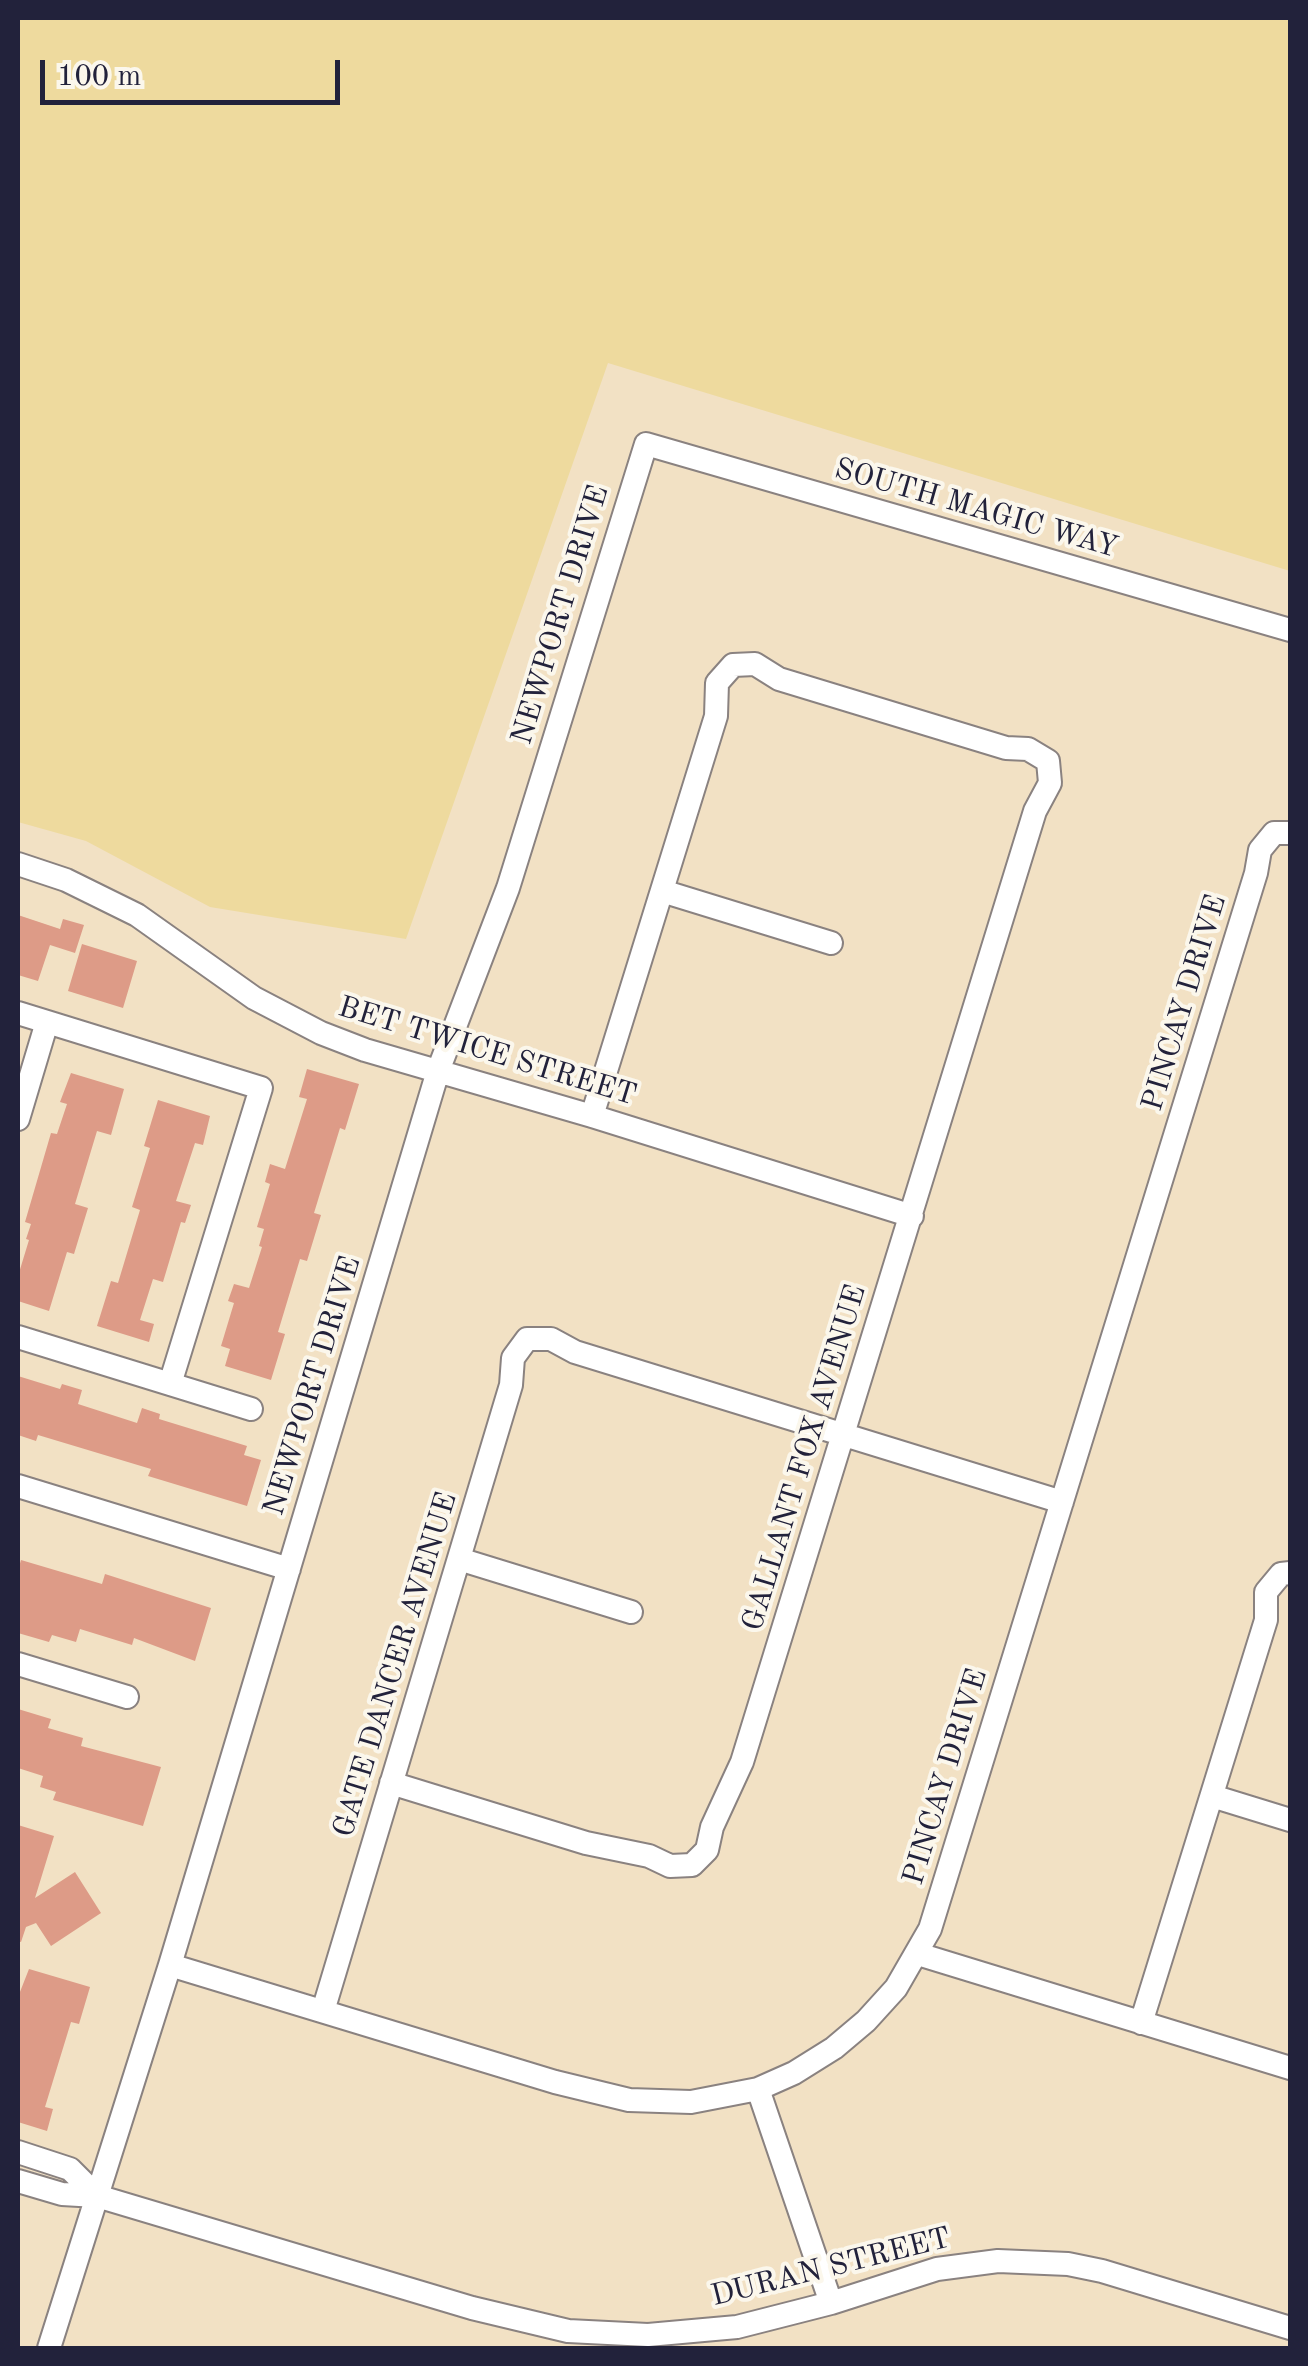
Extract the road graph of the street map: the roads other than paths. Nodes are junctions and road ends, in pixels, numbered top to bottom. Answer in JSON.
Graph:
{"nodes":[{"id":1,"x":646,"y":444,"type":"joint"},
{"id":2,"x":1290,"y":630,"type":"edge"},
{"id":3,"x":1282,"y":833,"type":"edge"},
{"id":4,"x":18,"y":864,"type":"edge"},
{"id":5,"x":662,"y":891,"type":"junction"},
{"id":6,"x":831,"y":943,"type":"dead end"},
{"id":7,"x":18,"y":1013,"type":"edge"},
{"id":8,"x":47,"y":1022,"type":"junction"},
{"id":9,"x":438,"y":1071,"type":"junction"},
{"id":10,"x":592,"y":1116,"type":"junction"},
{"id":11,"x":18,"y":1119,"type":"edge"},
{"id":12,"x":912,"y":1216,"type":"junction"},
{"id":13,"x":18,"y":1337,"type":"edge"},
{"id":14,"x":170,"y":1384,"type":"junction"},
{"id":15,"x":251,"y":1408,"type":"dead end"},
{"id":16,"x":843,"y":1435,"type":"junction"},
{"id":17,"x":18,"y":1486,"type":"edge"},
{"id":18,"x":1062,"y":1502,"type":"junction"},
{"id":19,"x":459,"y":1559,"type":"junction"},
{"id":20,"x":289,"y":1569,"type":"junction"},
{"id":21,"x":1286,"y":1573,"type":"edge"},
{"id":22,"x":631,"y":1612,"type":"dead end"},
{"id":23,"x":18,"y":1664,"type":"edge"},
{"id":24,"x":126,"y":1697,"type":"dead end"},
{"id":25,"x":392,"y":1783,"type":"junction"},
{"id":26,"x":1212,"y":1796,"type":"junction"},
{"id":27,"x":1290,"y":1820,"type":"edge"},
{"id":28,"x":918,"y":1954,"type":"junction"},
{"id":29,"x":170,"y":1964,"type":"junction"},
{"id":30,"x":323,"y":2011,"type":"junction"},
{"id":31,"x":1141,"y":2023,"type":"junction"},
{"id":32,"x":1290,"y":2068,"type":"edge"},
{"id":33,"x":758,"y":2090,"type":"junction"},
{"id":34,"x":18,"y":2152,"type":"edge"},
{"id":35,"x":18,"y":2181,"type":"edge"},
{"id":36,"x":97,"y":2196,"type":"junction"},
{"id":37,"x":832,"y":2303,"type":"junction"},
{"id":38,"x":1290,"y":2328,"type":"edge"},
{"id":39,"x":49,"y":2348,"type":"edge"}],
"edges":[{"from":1,"to":2,"type":"street","name":"SOUTH MAGIC WAY"},
{"from":1,"to":9,"type":"street","name":"NEWPORT DRIVE"},
{"from":3,"to":18,"type":"street","name":"PINCAY DRIVE"},
{"from":4,"to":9,"type":"street","name":"BET TWICE STREET"},
{"from":5,"to":6,"type":"street"},
{"from":5,"to":10,"type":"street"},
{"from":5,"to":12,"type":"street","name":"GALLANT FOX AVENUE"},
{"from":7,"to":8,"type":"street"},
{"from":8,"to":11,"type":"street"},
{"from":8,"to":14,"type":"street"},
{"from":9,"to":10,"type":"street","name":"BET TWICE STREET"},
{"from":9,"to":20,"type":"street","name":"NEWPORT DRIVE"},
{"from":10,"to":12,"type":"street","name":"BET TWICE STREET"},
{"from":12,"to":16,"type":"street","name":"GALLANT FOX AVENUE"},
{"from":13,"to":14,"type":"street"},
{"from":14,"to":15,"type":"street"},
{"from":16,"to":18,"type":"street"},
{"from":16,"to":19,"type":"street","name":"GATE DANCER AVENUE"},
{"from":16,"to":25,"type":"street","name":"GALLANT FOX AVENUE"},
{"from":17,"to":20,"type":"street"},
{"from":18,"to":28,"type":"street","name":"PINCAY DRIVE"},
{"from":19,"to":22,"type":"street"},
{"from":19,"to":25,"type":"street","name":"GATE DANCER AVENUE"},
{"from":20,"to":29,"type":"street","name":"NEWPORT DRIVE"},
{"from":21,"to":26,"type":"street"},
{"from":23,"to":24,"type":"street"},
{"from":25,"to":30,"type":"street","name":"GATE DANCER AVENUE"},
{"from":26,"to":27,"type":"street"},
{"from":26,"to":31,"type":"street"},
{"from":28,"to":31,"type":"street"},
{"from":28,"to":33,"type":"street","name":"PINCAY DRIVE"},
{"from":29,"to":30,"type":"street","name":"PINCAY DRIVE"},
{"from":29,"to":36,"type":"street","name":"NEWPORT DRIVE"},
{"from":30,"to":33,"type":"street","name":"PINCAY DRIVE"},
{"from":31,"to":32,"type":"street"},
{"from":33,"to":37,"type":"street"},
{"from":34,"to":36,"type":"street"},
{"from":35,"to":36,"type":"street"},
{"from":36,"to":37,"type":"street","name":"DURAN STREET"},
{"from":36,"to":39,"type":"street","name":"NEWPORT DRIVE"},
{"from":37,"to":38,"type":"street","name":"DURAN STREET"}]}
